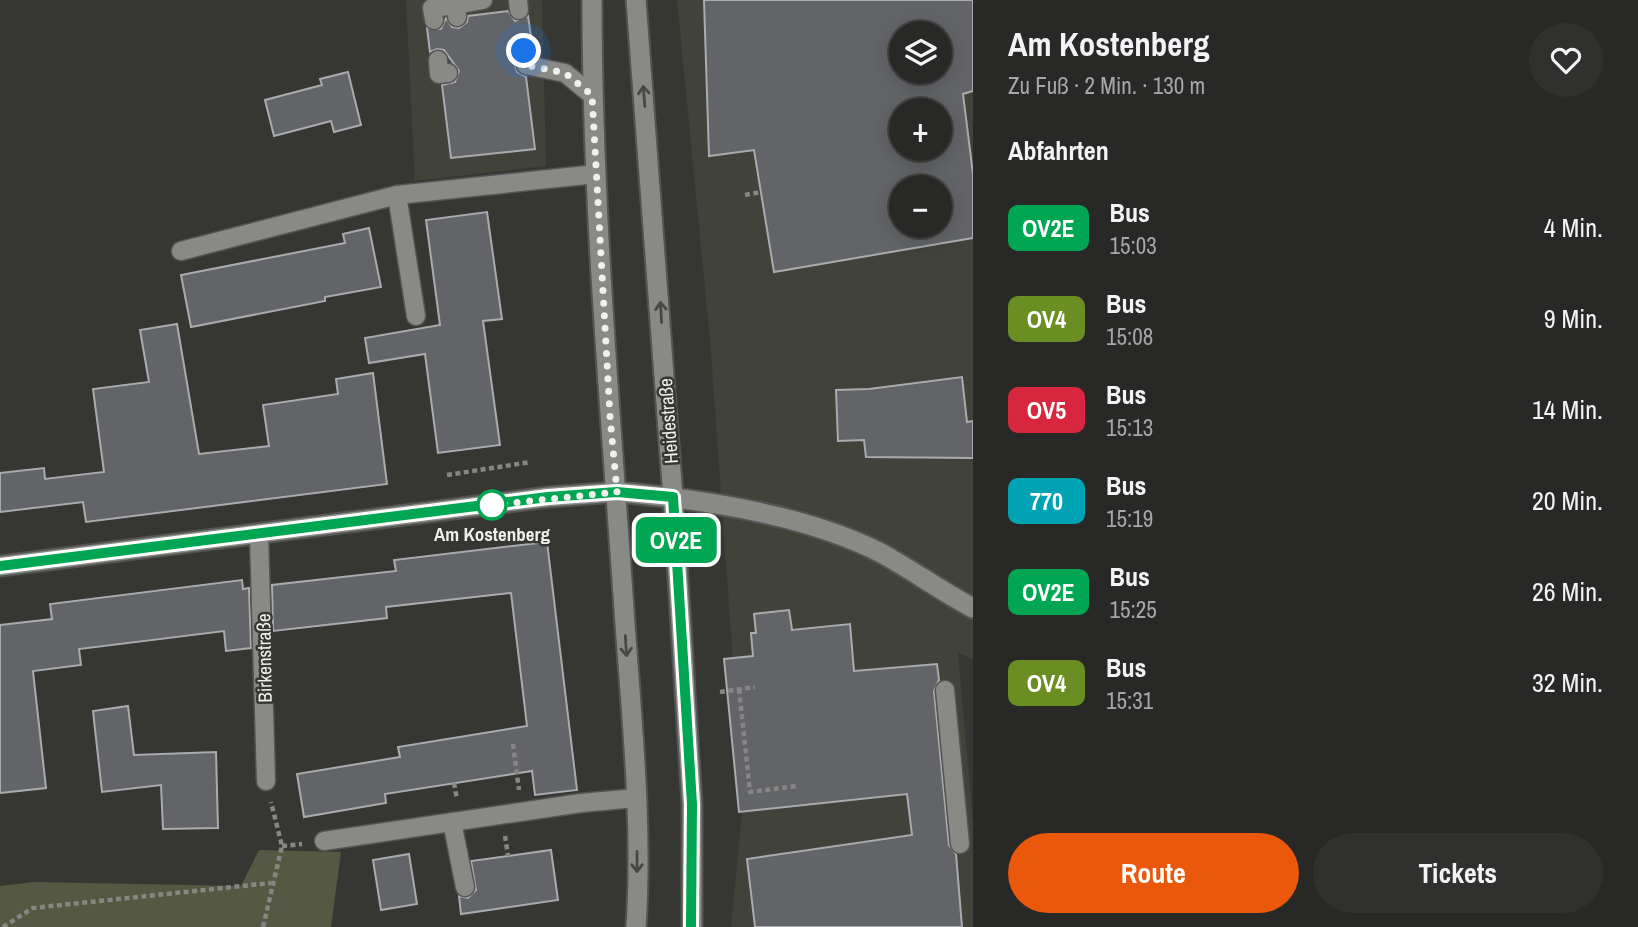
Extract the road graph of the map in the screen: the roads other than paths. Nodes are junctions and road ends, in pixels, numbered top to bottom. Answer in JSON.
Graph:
{"nodes":[{"id":1,"x":592,"y":0,"type":"edge"},
{"id":2,"x":636,"y":0,"type":"edge"},
{"id":3,"x":489,"y":4,"type":"edge"},
{"id":4,"x":433,"y":9,"type":"edge"},
{"id":5,"x":522,"y":61,"type":"dead end"},
{"id":6,"x":592,"y":95,"type":"junction"},
{"id":7,"x":596,"y":174,"type":"junction"},
{"id":8,"x":397,"y":195,"type":"junction"},
{"id":9,"x":181,"y":251,"type":"dead end"},
{"id":10,"x":415,"y":316,"type":"dead end"},
{"id":11,"x":617,"y":492,"type":"junction"},
{"id":12,"x":673,"y":497,"type":"junction"},
{"id":13,"x":259,"y":535,"type":"junction"},
{"id":14,"x":0,"y":566,"type":"edge"},
{"id":15,"x":973,"y":608,"type":"edge"},
{"id":16,"x":945,"y":690,"type":"dead end"},
{"id":17,"x":266,"y":781,"type":"road end"},
{"id":18,"x":636,"y":798,"type":"junction"},
{"id":19,"x":452,"y":822,"type":"junction"},
{"id":20,"x":324,"y":841,"type":"dead end"},
{"id":21,"x":960,"y":844,"type":"dead end"},
{"id":22,"x":465,"y":887,"type":"dead end"},
{"id":23,"x":636,"y":927,"type":"edge"},
{"id":24,"x":692,"y":927,"type":"edge"}],
"edges":[{"from":1,"to":6,"type":"main road"},
{"from":12,"to":2,"type":"main road","name":"Heidestraße","one_way":true},
{"from":3,"to":4,"type":"lane"},
{"from":5,"to":6,"type":"lane"},
{"from":6,"to":7,"type":"main road"},
{"from":7,"to":8,"type":"lane"},
{"from":7,"to":11,"type":"main road"},
{"from":8,"to":9,"type":"lane"},
{"from":8,"to":10,"type":"lane"},
{"from":11,"to":12,"type":"main road"},
{"from":11,"to":13,"type":"main road"},
{"from":11,"to":18,"type":"main road","one_way":true},
{"from":12,"to":15,"type":"main road"},
{"from":12,"to":24,"type":"main road","name":"Heidestraße"},
{"from":13,"to":14,"type":"main road"},
{"from":13,"to":17,"type":"lane","name":"Birkenstraße"},
{"from":16,"to":21,"type":"lane"},
{"from":18,"to":19,"type":"lane"},
{"from":18,"to":23,"type":"main road","one_way":true},
{"from":19,"to":20,"type":"lane"},
{"from":19,"to":22,"type":"lane"}]}
